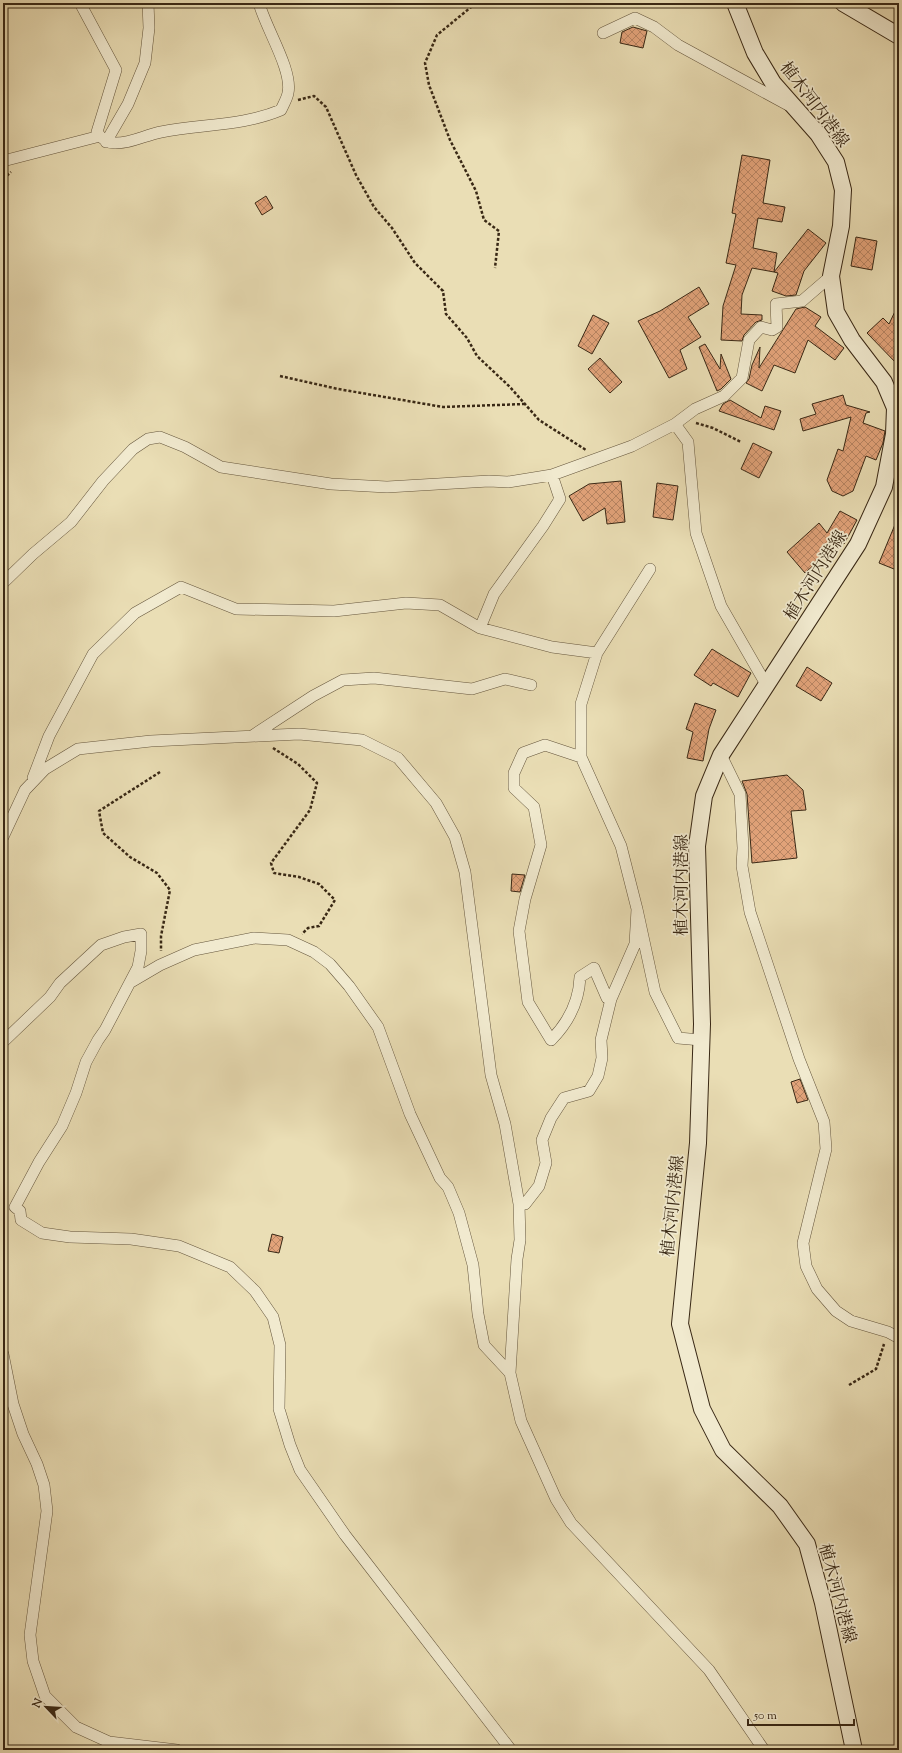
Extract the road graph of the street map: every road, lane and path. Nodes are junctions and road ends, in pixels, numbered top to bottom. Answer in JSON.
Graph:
{"nodes":[{"id":1,"x":80,"y":3,"type":"edge"},
{"id":2,"x":148,"y":3,"type":"edge"},
{"id":3,"x":259,"y":3,"type":"edge"},
{"id":4,"x":476,"y":3,"type":"edge"},
{"id":5,"x":734,"y":3,"type":"edge"},
{"id":6,"x":843,"y":3,"type":"edge"},
{"id":7,"x":603,"y":33,"type":"dead end"},
{"id":8,"x":899,"y":36,"type":"edge"},
{"id":9,"x":283,"y":104,"type":"junction"},
{"id":10,"x":796,"y":109,"type":"junction"},
{"id":11,"x":103,"y":139,"type":"junction"},
{"id":12,"x":3,"y":161,"type":"edge"},
{"id":13,"x":495,"y":268,"type":"dead end"},
{"id":14,"x":831,"y":276,"type":"junction"},
{"id":15,"x":280,"y":376,"type":"dead end"},
{"id":16,"x":525,"y":404,"type":"junction"},
{"id":17,"x":897,"y":406,"type":"edge"},
{"id":18,"x":675,"y":424,"type":"junction"},
{"id":19,"x":741,"y":442,"type":"dead end"},
{"id":20,"x":598,"y":458,"type":"junction"},
{"id":21,"x":552,"y":475,"type":"junction"},
{"id":22,"x":650,"y":569,"type":"dead end"},
{"id":23,"x":3,"y":583,"type":"edge"},
{"id":24,"x":480,"y":628,"type":"junction"},
{"id":25,"x":597,"y":653,"type":"junction"},
{"id":26,"x":531,"y":685,"type":"dead end"},
{"id":27,"x":767,"y":686,"type":"junction"},
{"id":28,"x":251,"y":736,"type":"junction"},
{"id":29,"x":272,"y":748,"type":"dead end"},
{"id":30,"x":721,"y":755,"type":"junction"},
{"id":31,"x":581,"y":757,"type":"junction"},
{"id":32,"x":160,"y":772,"type":"dead end"},
{"id":33,"x":32,"y":783,"type":"junction"},
{"id":34,"x":3,"y":837,"type":"edge"},
{"id":35,"x":637,"y":909,"type":"junction"},
{"id":36,"x":293,"y":942,"type":"junction"},
{"id":37,"x":160,"y":966,"type":"junction"},
{"id":38,"x":131,"y":982,"type":"junction"},
{"id":39,"x":611,"y":999,"type":"junction"},
{"id":40,"x":701,"y":1040,"type":"junction"},
{"id":41,"x":3,"y":1042,"type":"edge"},
{"id":42,"x":519,"y":1204,"type":"junction"},
{"id":43,"x":888,"y":1332,"type":"junction"},
{"id":44,"x":899,"y":1338,"type":"edge"},
{"id":45,"x":3,"y":1354,"type":"edge"},
{"id":46,"x":510,"y":1373,"type":"junction"},
{"id":47,"x":849,"y":1385,"type":"dead end"},
{"id":48,"x":176,"y":1750,"type":"edge"},
{"id":49,"x":511,"y":1750,"type":"edge"},
{"id":50,"x":764,"y":1750,"type":"edge"},
{"id":51,"x":854,"y":1750,"type":"edge"}],
"edges":[{"from":1,"to":11,"type":"street"},
{"from":2,"to":11,"type":"street"},
{"from":3,"to":9,"type":"street"},
{"from":4,"to":13,"type":"path"},
{"from":5,"to":10,"type":"main road","name":"植木河内港線"},
{"from":6,"to":8,"type":"main road"},
{"from":7,"to":10,"type":"street"},
{"from":9,"to":11,"type":"street"},
{"from":9,"to":16,"type":"path"},
{"from":10,"to":14,"type":"main road","name":"植木河内港線"},
{"from":11,"to":12,"type":"street"},
{"from":14,"to":17,"type":"main road","name":"植木河内港線"},
{"from":14,"to":18,"type":"street"},
{"from":15,"to":16,"type":"path"},
{"from":16,"to":20,"type":"path"},
{"from":17,"to":27,"type":"main road","name":"植木河内港線"},
{"from":18,"to":19,"type":"path"},
{"from":18,"to":20,"type":"street"},
{"from":18,"to":27,"type":"street"},
{"from":20,"to":21,"type":"street"},
{"from":21,"to":23,"type":"street"},
{"from":21,"to":24,"type":"street"},
{"from":22,"to":25,"type":"street"},
{"from":24,"to":25,"type":"street"},
{"from":24,"to":33,"type":"street"},
{"from":25,"to":31,"type":"street"},
{"from":26,"to":28,"type":"street"},
{"from":27,"to":30,"type":"main road","name":"植木河内港線"},
{"from":28,"to":33,"type":"street"},
{"from":28,"to":42,"type":"street"},
{"from":29,"to":36,"type":"path"},
{"from":30,"to":40,"type":"main road","name":"植木河内港線"},
{"from":30,"to":43,"type":"street"},
{"from":31,"to":35,"type":"street"},
{"from":31,"to":39,"type":"street"},
{"from":32,"to":37,"type":"path"},
{"from":33,"to":34,"type":"street"},
{"from":35,"to":39,"type":"street"},
{"from":35,"to":40,"type":"street"},
{"from":36,"to":37,"type":"street"},
{"from":36,"to":46,"type":"street"},
{"from":37,"to":38,"type":"street"},
{"from":38,"to":41,"type":"street"},
{"from":38,"to":49,"type":"street"},
{"from":39,"to":42,"type":"street"},
{"from":40,"to":51,"type":"main road","name":"植木河内港線"},
{"from":42,"to":46,"type":"street"},
{"from":43,"to":44,"type":"street"},
{"from":43,"to":47,"type":"path"},
{"from":45,"to":48,"type":"street"},
{"from":46,"to":50,"type":"street"}]}
